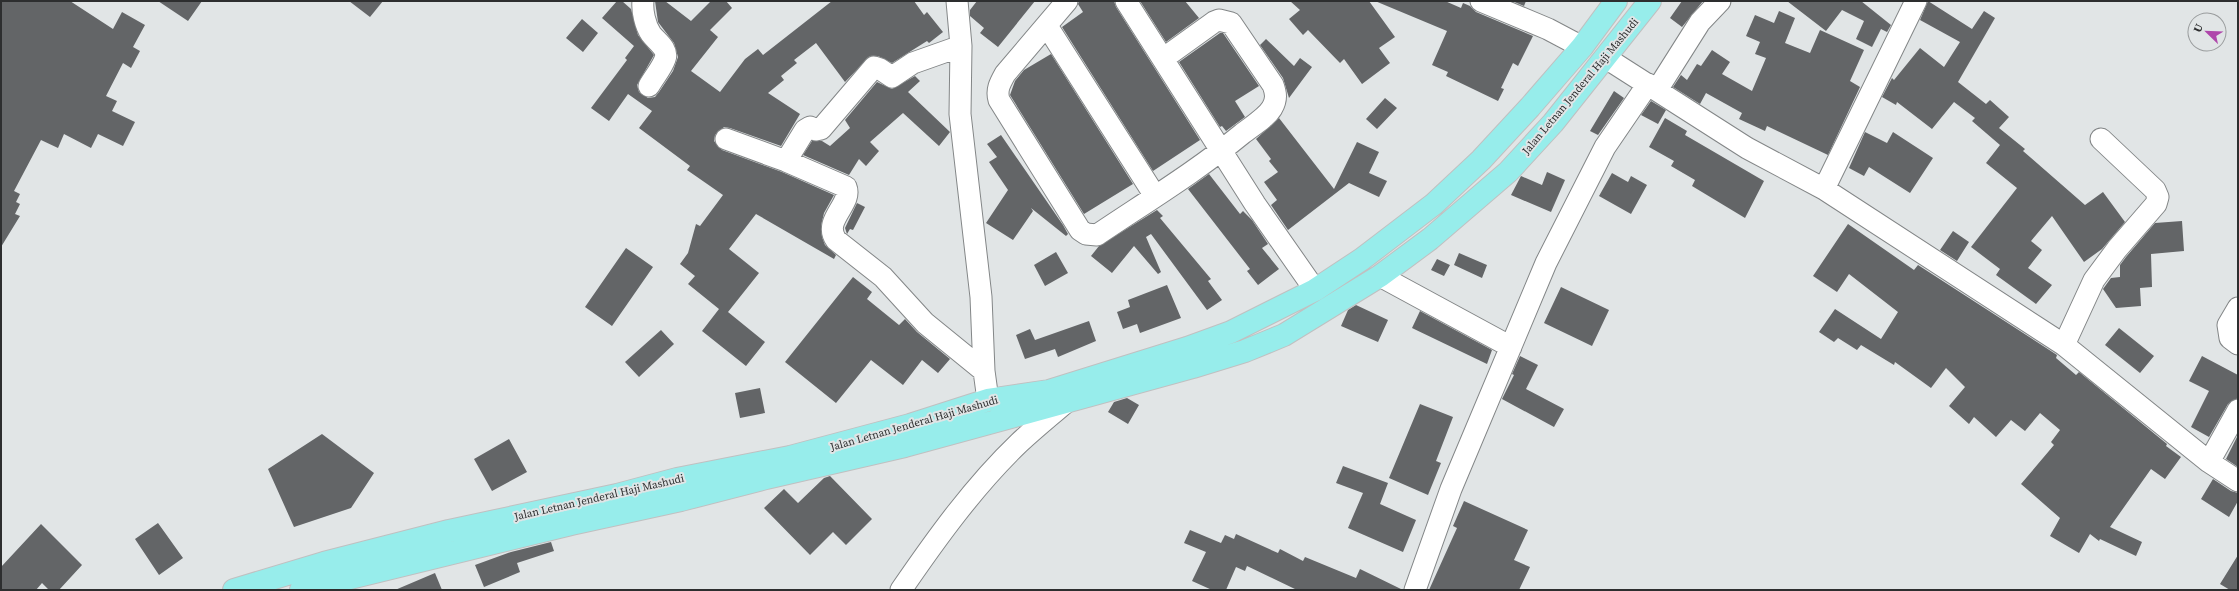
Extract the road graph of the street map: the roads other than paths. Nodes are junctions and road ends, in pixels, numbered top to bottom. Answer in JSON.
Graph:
{"nodes":[{"id":1,"x":643,"y":1,"type":"edge"},
{"id":2,"x":957,"y":1,"type":"edge"},
{"id":3,"x":1067,"y":1,"type":"edge"},
{"id":4,"x":1126,"y":1,"type":"edge"},
{"id":5,"x":1482,"y":1,"type":"edge"},
{"id":6,"x":1616,"y":1,"type":"edge"},
{"id":7,"x":1650,"y":1,"type":"edge"},
{"id":8,"x":1720,"y":1,"type":"edge"},
{"id":9,"x":1916,"y":1,"type":"edge"},
{"id":10,"x":1047,"y":26,"type":"junction"},
{"id":11,"x":961,"y":46,"type":"junction"},
{"id":12,"x":1582,"y":47,"type":"junction"},
{"id":13,"x":1164,"y":58,"type":"junction"},
{"id":14,"x":1606,"y":58,"type":"junction"},
{"id":15,"x":649,"y":86,"type":"dead end"},
{"id":16,"x":1653,"y":87,"type":"junction"},
{"id":17,"x":1530,"y":107,"type":"junction"},
{"id":18,"x":1553,"y":123,"type":"junction"},
{"id":19,"x":2101,"y":138,"type":"dead end"},
{"id":20,"x":726,"y":139,"type":"dead end"},
{"id":21,"x":1222,"y":151,"type":"junction"},
{"id":22,"x":786,"y":161,"type":"junction"},
{"id":23,"x":1824,"y":190,"type":"junction"},
{"id":24,"x":1155,"y":196,"type":"junction"},
{"id":25,"x":1380,"y":276,"type":"junction"},
{"id":26,"x":1315,"y":290,"type":"junction"},
{"id":27,"x":2238,"y":308,"type":"edge"},
{"id":28,"x":2238,"y":344,"type":"edge"},
{"id":29,"x":2064,"y":345,"type":"junction"},
{"id":30,"x":1511,"y":347,"type":"junction"},
{"id":31,"x":984,"y":371,"type":"junction"},
{"id":32,"x":988,"y":400,"type":"junction"},
{"id":33,"x":1065,"y":403,"type":"junction"},
{"id":34,"x":2238,"y":410,"type":"edge"},
{"id":35,"x":2209,"y":462,"type":"junction"},
{"id":36,"x":2238,"y":481,"type":"edge"},
{"id":37,"x":494,"y":521,"type":"junction"},
{"id":38,"x":498,"y":543,"type":"junction"},
{"id":39,"x":234,"y":590,"type":"edge"},
{"id":40,"x":300,"y":590,"type":"edge"},
{"id":41,"x":901,"y":590,"type":"edge"},
{"id":42,"x":1415,"y":590,"type":"edge"}],
"edges":[{"from":1,"to":15,"type":"street"},
{"from":2,"to":11,"type":"street"},
{"from":3,"to":10,"type":"street"},
{"from":4,"to":13,"type":"street"},
{"from":5,"to":12,"type":"street"},
{"from":6,"to":12,"type":"main road","name":"Jalan Letnan Jenderal Haji Mashudi"},
{"from":7,"to":14,"type":"main road","name":"Jalan Letnan Jenderal Haji Mashudi"},
{"from":8,"to":16,"type":"street"},
{"from":9,"to":23,"type":"street"},
{"from":10,"to":24,"type":"street"},
{"from":10,"to":24,"type":"street"},
{"from":11,"to":22,"type":"street"},
{"from":11,"to":31,"type":"street"},
{"from":12,"to":17,"type":"main road","name":"Jalan Letnan Jenderal Haji Mashudi"},
{"from":13,"to":21,"type":"street"},
{"from":13,"to":21,"type":"street"},
{"from":14,"to":16,"type":"street"},
{"from":14,"to":18,"type":"main road","name":"Jalan Letnan Jenderal Haji Mashudi"},
{"from":16,"to":23,"type":"street"},
{"from":16,"to":30,"type":"street"},
{"from":17,"to":18,"type":"main road"},
{"from":17,"to":26,"type":"main road","name":"Jalan Letnan Jenderal Haji Mashudi"},
{"from":18,"to":25,"type":"main road","name":"Jalan Letnan Jenderal Haji Mashudi"},
{"from":19,"to":29,"type":"street"},
{"from":20,"to":22,"type":"street"},
{"from":21,"to":24,"type":"street"},
{"from":21,"to":26,"type":"street"},
{"from":22,"to":31,"type":"street"},
{"from":23,"to":29,"type":"street"},
{"from":25,"to":30,"type":"street"},
{"from":25,"to":33,"type":"main road","name":"Jalan Letnan Jenderal Haji Mashudi"},
{"from":26,"to":32,"type":"main road","name":"Jalan Letnan Jenderal Haji Mashudi"},
{"from":27,"to":28,"type":"street"},
{"from":29,"to":35,"type":"street"},
{"from":30,"to":42,"type":"street"},
{"from":31,"to":32,"type":"street"},
{"from":32,"to":37,"type":"main road","name":"Jalan Letnan Jenderal Haji Mashudi"},
{"from":33,"to":38,"type":"main road","name":"Jalan Letnan Jenderal Haji Mashudi"},
{"from":33,"to":41,"type":"street"},
{"from":34,"to":35,"type":"street"},
{"from":35,"to":36,"type":"street"},
{"from":37,"to":38,"type":"main road"},
{"from":37,"to":39,"type":"main road","name":"Jalan Letnan Jenderal Haji Mashudi"},
{"from":38,"to":40,"type":"main road","name":"Jalan Letnan Jenderal Haji Mashudi"}]}
